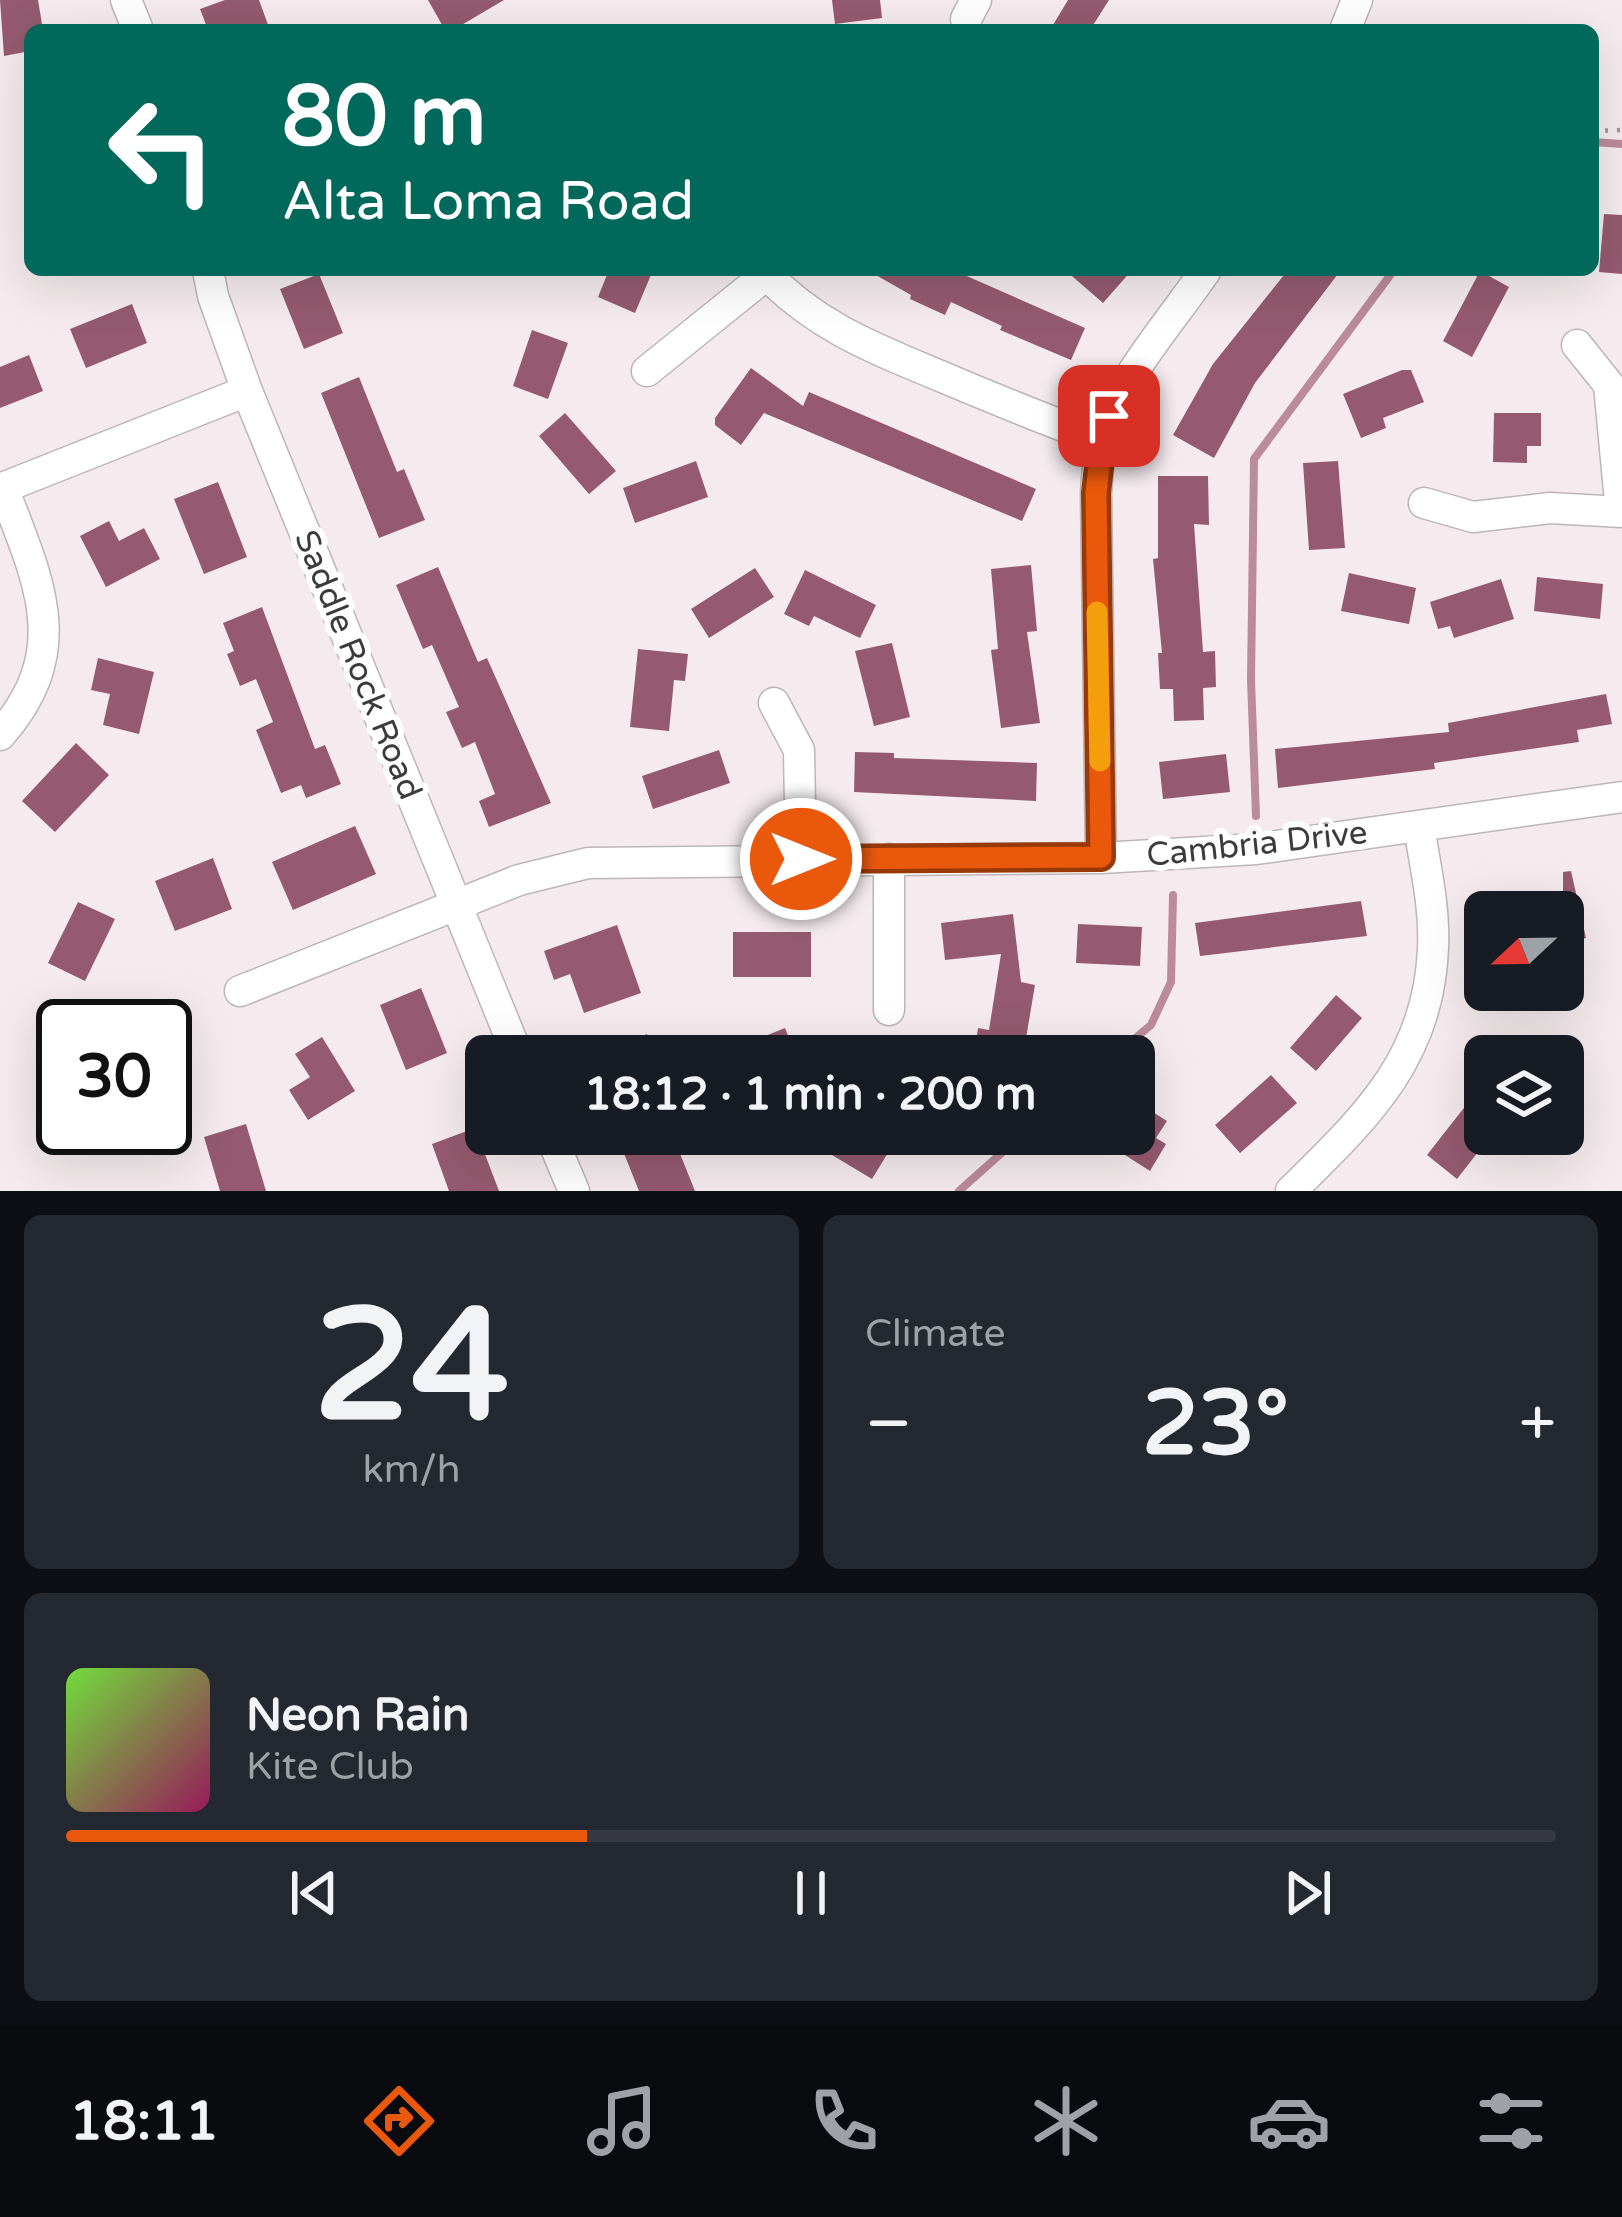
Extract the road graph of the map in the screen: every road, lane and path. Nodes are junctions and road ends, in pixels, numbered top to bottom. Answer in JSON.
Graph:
{"nodes":[{"id":1,"x":209,"y":276,"type":"edge"},
{"id":2,"x":760,"y":276,"type":"edge"},
{"id":3,"x":767,"y":276,"type":"edge"},
{"id":4,"x":1202,"y":276,"type":"edge"},
{"id":5,"x":1576,"y":345,"type":"dead end"},
{"id":6,"x":647,"y":371,"type":"dead end"},
{"id":7,"x":247,"y":391,"type":"junction"},
{"id":8,"x":1102,"y":440,"type":"junction"},
{"id":9,"x":2,"y":488,"type":"edge"},
{"id":10,"x":1424,"y":503,"type":"dead end"},
{"id":11,"x":1622,"y":512,"type":"edge"},
{"id":12,"x":773,"y":703,"type":"dead end"},
{"id":13,"x":0,"y":735,"type":"edge"},
{"id":14,"x":1622,"y":797,"type":"edge"},
{"id":15,"x":1420,"y":826,"type":"junction"},
{"id":16,"x":1101,"y":857,"type":"junction"},
{"id":17,"x":801,"y":859,"type":"junction"},
{"id":18,"x":890,"y":859,"type":"junction"},
{"id":19,"x":455,"y":905,"type":"junction"},
{"id":20,"x":240,"y":991,"type":"dead end"},
{"id":21,"x":890,"y":1010,"type":"dead end"},
{"id":22,"x":509,"y":1035,"type":"edge"},
{"id":23,"x":559,"y":1155,"type":"edge"},
{"id":24,"x":574,"y":1191,"type":"edge"},
{"id":25,"x":1291,"y":1191,"type":"edge"}],
"edges":[{"from":1,"to":7,"type":"street","name":"Saddle Rock Road"},
{"from":2,"to":6,"type":"street"},
{"from":3,"to":8,"type":"street"},
{"from":4,"to":8,"type":"street"},
{"from":5,"to":11,"type":"street"},
{"from":7,"to":9,"type":"street"},
{"from":7,"to":19,"type":"street","name":"Saddle Rock Road"},
{"from":8,"to":16,"type":"street"},
{"from":9,"to":13,"type":"street"},
{"from":10,"to":11,"type":"street"},
{"from":12,"to":17,"type":"street"},
{"from":14,"to":15,"type":"street","name":"Cambria Drive"},
{"from":15,"to":16,"type":"street","name":"Cambria Drive"},
{"from":15,"to":25,"type":"street"},
{"from":16,"to":18,"type":"street","name":"Cambria Drive"},
{"from":17,"to":18,"type":"street","name":"Cambria Drive"},
{"from":17,"to":19,"type":"street","name":"Cambria Drive"},
{"from":18,"to":21,"type":"street"},
{"from":19,"to":20,"type":"street","name":"Cambria Drive"},
{"from":19,"to":22,"type":"street","name":"Saddle Rock Road"},
{"from":23,"to":24,"type":"street"}]}
